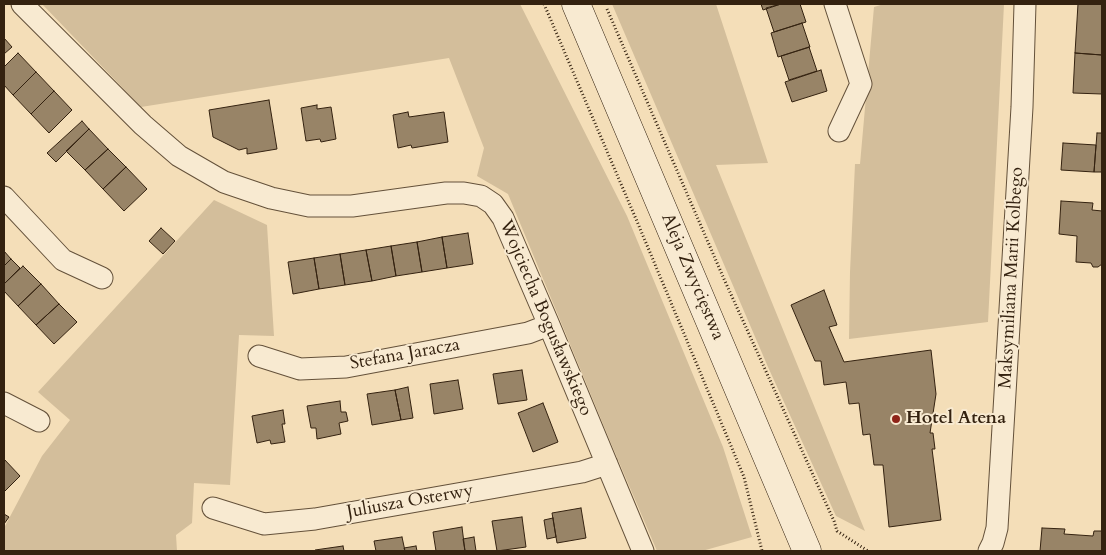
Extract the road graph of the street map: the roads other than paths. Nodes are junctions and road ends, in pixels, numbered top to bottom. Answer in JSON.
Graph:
{"nodes":[{"id":1,"x":22,"y":4,"type":"edge"},
{"id":2,"x":576,"y":4,"type":"edge"},
{"id":3,"x":835,"y":4,"type":"edge"},
{"id":4,"x":1025,"y":4,"type":"edge"},
{"id":5,"x":840,"y":131,"type":"dead end"},
{"id":6,"x":4,"y":197,"type":"edge"},
{"id":7,"x":102,"y":278,"type":"dead end"},
{"id":8,"x":550,"y":325,"type":"junction"},
{"id":9,"x":260,"y":356,"type":"dead end"},
{"id":10,"x":4,"y":403,"type":"edge"},
{"id":11,"x":39,"y":421,"type":"dead end"},
{"id":12,"x":607,"y":464,"type":"junction"},
{"id":13,"x":213,"y":508,"type":"dead end"},
{"id":14,"x":643,"y":551,"type":"edge"},
{"id":15,"x":807,"y":551,"type":"edge"},
{"id":16,"x":989,"y":551,"type":"edge"}],
"edges":[{"from":1,"to":8,"type":"street","name":"Wojciecha Bogusławskiego"},
{"from":2,"to":15,"type":"main road","name":"Aleja Zwycięstwa"},
{"from":3,"to":5,"type":"street"},
{"from":4,"to":16,"type":"street","name":"Maksymiliana Marii Kolbego"},
{"from":6,"to":7,"type":"street"},
{"from":8,"to":9,"type":"street","name":"Stefana Jaracza"},
{"from":8,"to":12,"type":"street","name":"Wojciecha Bogusławskiego"},
{"from":10,"to":11,"type":"street"},
{"from":12,"to":13,"type":"street","name":"Juliusza Osterwy"},
{"from":12,"to":14,"type":"street","name":"Wojciecha Bogusławskiego"}]}
